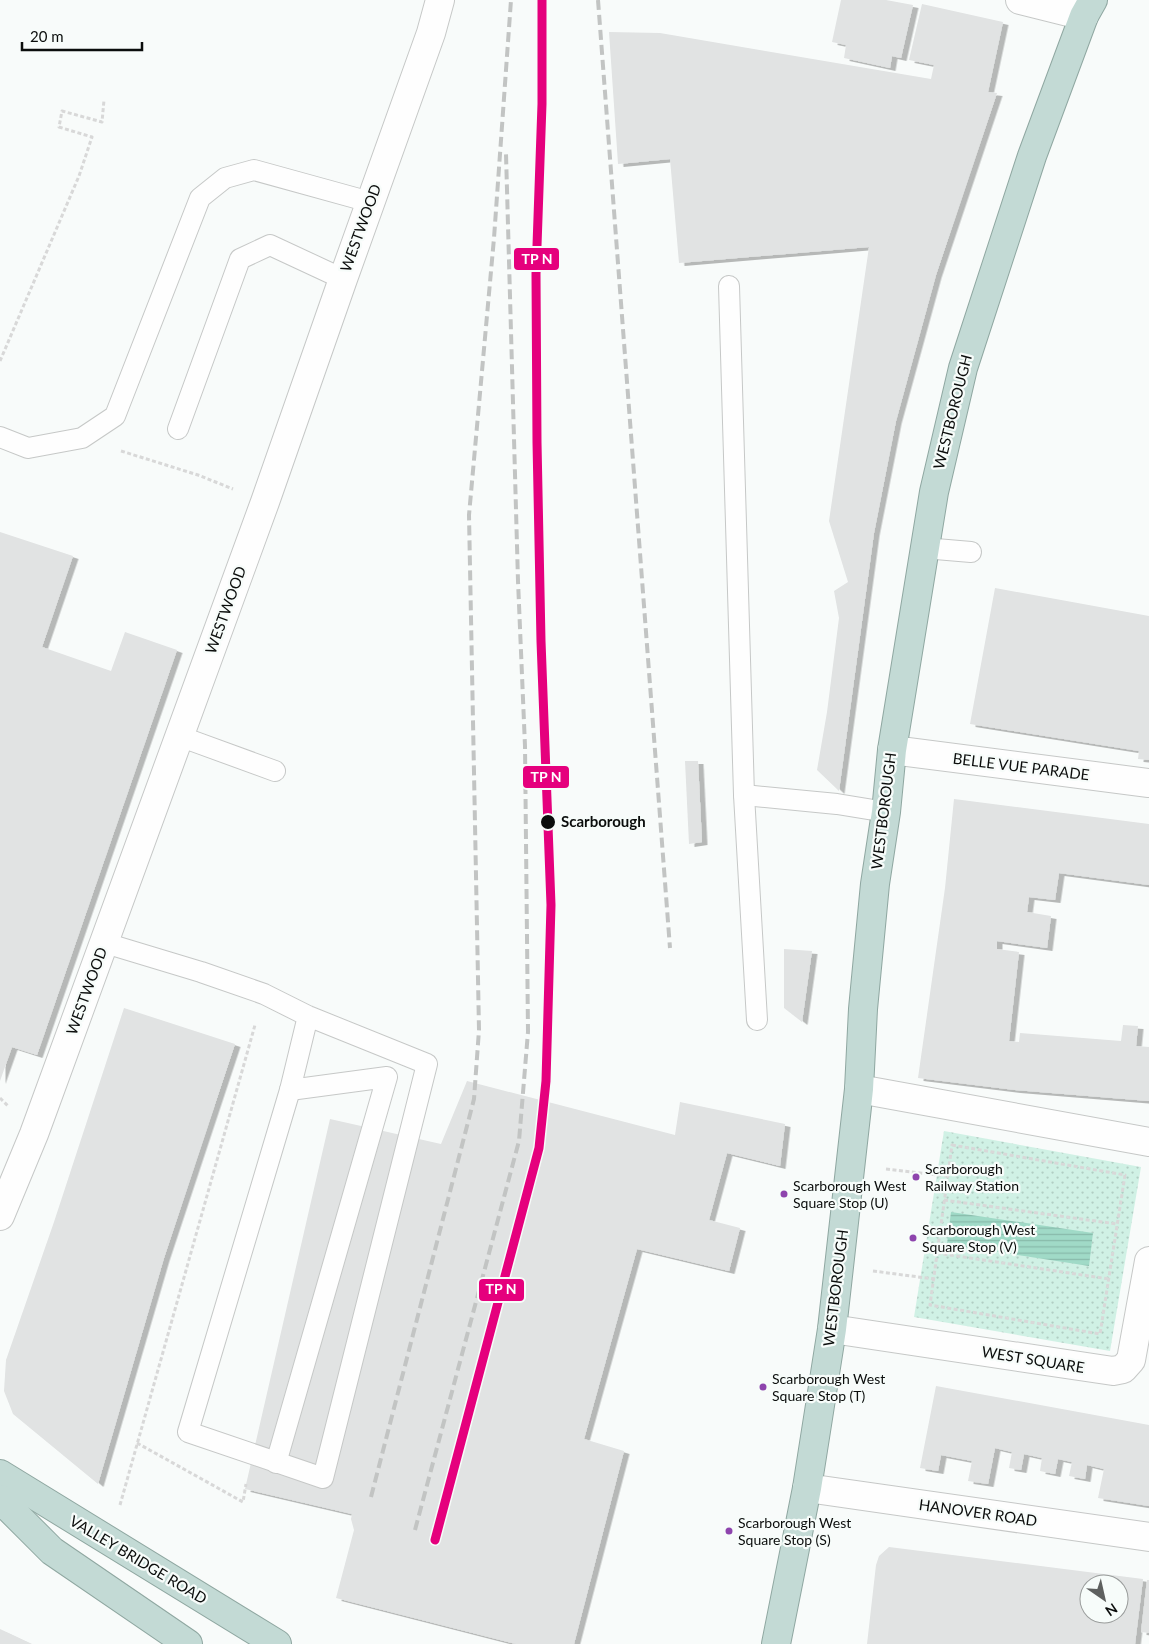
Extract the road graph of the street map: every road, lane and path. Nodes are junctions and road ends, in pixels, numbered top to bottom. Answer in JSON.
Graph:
{"nodes":[{"id":1,"x":440,"y":0,"type":"edge"},
{"id":2,"x":1020,"y":0,"type":"edge"},
{"id":3,"x":1088,"y":8,"type":"edge"},
{"id":4,"x":104,"y":100,"type":"dead end"},
{"id":5,"x":370,"y":202,"type":"junction"},
{"id":6,"x":343,"y":279,"type":"junction"},
{"id":7,"x":729,"y":286,"type":"dead end"},
{"id":8,"x":0,"y":361,"type":"edge"},
{"id":9,"x":178,"y":429,"type":"dead end"},
{"id":10,"x":0,"y":437,"type":"edge"},
{"id":11,"x":924,"y":548,"type":"junction"},
{"id":12,"x":971,"y":552,"type":"dead end"},
{"id":13,"x":179,"y":736,"type":"junction"},
{"id":14,"x":892,"y":750,"type":"junction"},
{"id":15,"x":275,"y":771,"type":"dead end"},
{"id":16,"x":1149,"y":783,"type":"edge"},
{"id":17,"x":744,"y":795,"type":"junction"},
{"id":18,"x":886,"y":812,"type":"junction"},
{"id":19,"x":105,"y":943,"type":"junction"},
{"id":20,"x":264,"y":994,"type":"junction"},
{"id":21,"x":308,"y":1016,"type":"junction"},
{"id":22,"x":757,"y":1020,"type":"dead end"},
{"id":23,"x":393,"y":1050,"type":"junction"},
{"id":24,"x":387,"y":1077,"type":"junction"},
{"id":25,"x":858,"y":1089,"type":"junction"},
{"id":26,"x":290,"y":1090,"type":"junction"},
{"id":27,"x":1149,"y":1142,"type":"edge"},
{"id":28,"x":850,"y":1166,"type":"junction"},
{"id":29,"x":948,"y":1176,"type":"junction"},
{"id":30,"x":944,"y":1200,"type":"junction"},
{"id":31,"x":0,"y":1216,"type":"edge"},
{"id":32,"x":1118,"y":1224,"type":"junction"},
{"id":33,"x":937,"y":1253,"type":"junction"},
{"id":34,"x":1149,"y":1261,"type":"edge"},
{"id":35,"x":839,"y":1266,"type":"junction"},
{"id":36,"x":934,"y":1278,"type":"junction"},
{"id":37,"x":1109,"y":1280,"type":"junction"},
{"id":38,"x":832,"y":1329,"type":"junction"},
{"id":39,"x":276,"y":1463,"type":"junction"},
{"id":40,"x":0,"y":1474,"type":"edge"},
{"id":41,"x":807,"y":1488,"type":"junction"},
{"id":42,"x":0,"y":1499,"type":"edge"},
{"id":43,"x":1149,"y":1537,"type":"edge"},
{"id":44,"x":110,"y":1542,"type":"junction"},
{"id":45,"x":188,"y":1644,"type":"edge"},
{"id":46,"x":277,"y":1644,"type":"edge"},
{"id":47,"x":776,"y":1644,"type":"edge"}],
"edges":[{"from":1,"to":5,"type":"street","name":"WESTWOOD"},
{"from":2,"to":3,"type":"street"},
{"from":3,"to":11,"type":"highway","name":"WESTBOROUGH"},
{"from":4,"to":8,"type":"path"},
{"from":5,"to":6,"type":"street","name":"WESTWOOD"},
{"from":5,"to":10,"type":"lane"},
{"from":6,"to":9,"type":"lane"},
{"from":6,"to":13,"type":"street","name":"WESTWOOD"},
{"from":7,"to":17,"type":"lane"},
{"from":11,"to":12,"type":"lane"},
{"from":11,"to":14,"type":"highway","name":"WESTBOROUGH"},
{"from":13,"to":15,"type":"lane"},
{"from":13,"to":19,"type":"street","name":"WESTWOOD"},
{"from":14,"to":16,"type":"street","name":"BELLE VUE PARADE"},
{"from":14,"to":18,"type":"highway","name":"WESTBOROUGH"},
{"from":17,"to":18,"type":"lane"},
{"from":17,"to":22,"type":"lane"},
{"from":18,"to":25,"type":"highway","name":"WESTBOROUGH"},
{"from":19,"to":20,"type":"lane"},
{"from":19,"to":31,"type":"street","name":"WESTWOOD"},
{"from":20,"to":21,"type":"lane"},
{"from":20,"to":44,"type":"path"},
{"from":21,"to":23,"type":"lane"},
{"from":21,"to":26,"type":"lane"},
{"from":23,"to":24,"type":"lane"},
{"from":23,"to":39,"type":"lane"},
{"from":24,"to":26,"type":"lane"},
{"from":24,"to":39,"type":"lane"},
{"from":25,"to":27,"type":"street"},
{"from":25,"to":28,"type":"highway","name":"WESTBOROUGH"},
{"from":26,"to":39,"type":"lane"},
{"from":28,"to":29,"type":"path"},
{"from":28,"to":35,"type":"highway","name":"WESTBOROUGH"},
{"from":29,"to":30,"type":"path"},
{"from":29,"to":32,"type":"path"},
{"from":30,"to":32,"type":"path"},
{"from":30,"to":33,"type":"path"},
{"from":32,"to":37,"type":"path"},
{"from":33,"to":36,"type":"path"},
{"from":33,"to":37,"type":"path"},
{"from":34,"to":38,"type":"street","name":"WEST SQUARE"},
{"from":35,"to":36,"type":"path"},
{"from":35,"to":38,"type":"highway","name":"WESTBOROUGH"},
{"from":36,"to":37,"type":"path"},
{"from":38,"to":41,"type":"highway","name":"WESTBOROUGH"},
{"from":40,"to":44,"type":"highway","name":"VALLEY BRIDGE ROAD"},
{"from":41,"to":43,"type":"street","name":"HANOVER ROAD"},
{"from":41,"to":47,"type":"highway","name":"WESTBOROUGH"},
{"from":42,"to":45,"type":"highway"},
{"from":44,"to":46,"type":"highway","name":"VALLEY BRIDGE ROAD"}]}
